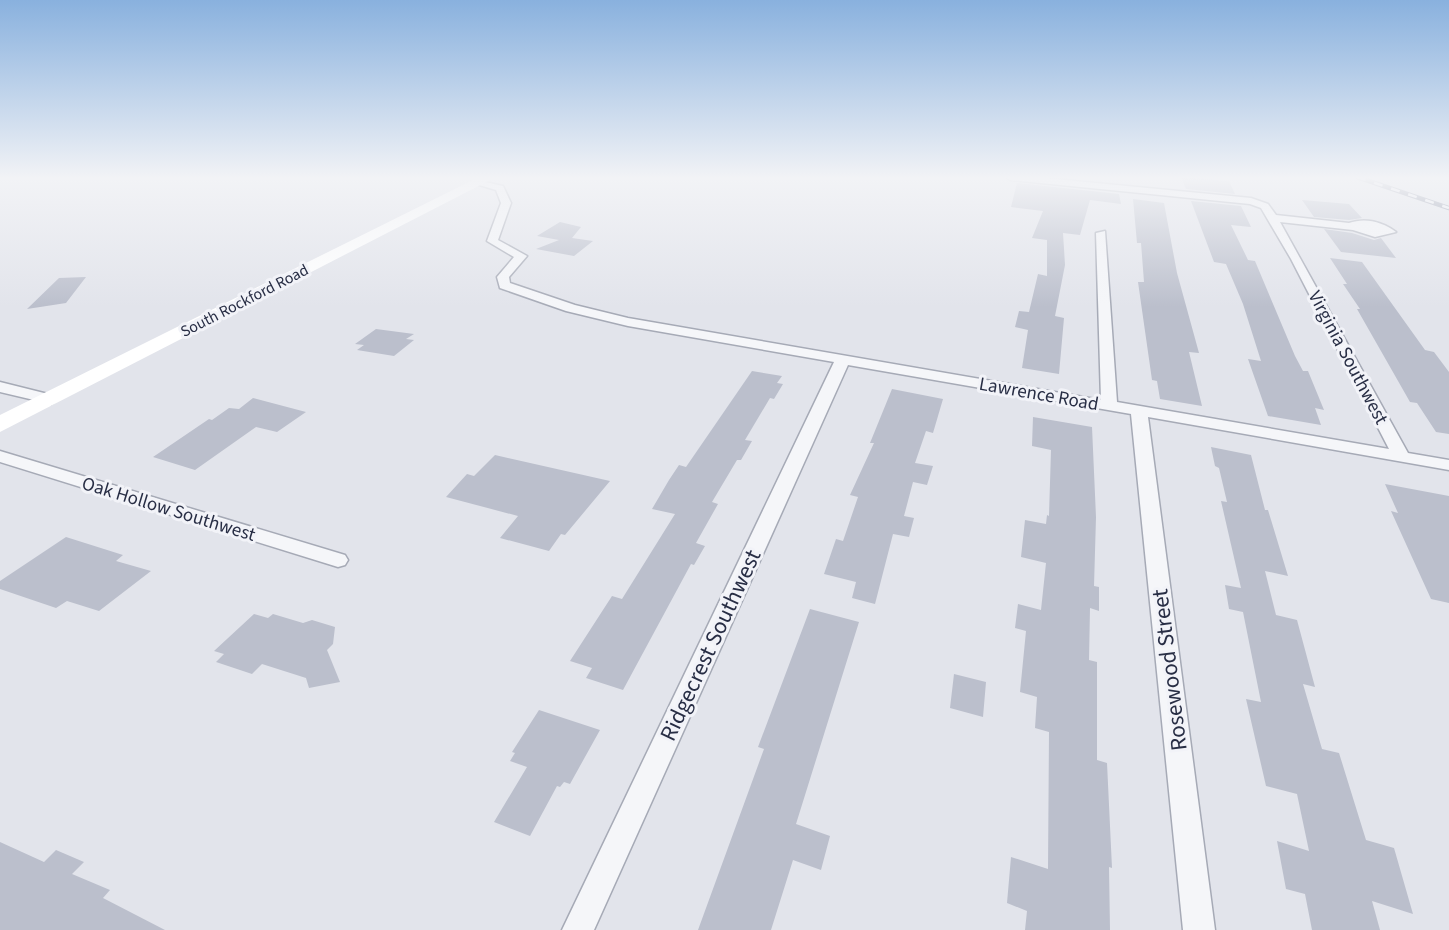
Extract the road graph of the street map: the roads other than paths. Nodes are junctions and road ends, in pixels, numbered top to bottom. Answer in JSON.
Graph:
{"nodes":[{"id":1,"x":403,"y":220,"type":"edge"},
{"id":2,"x":500,"y":220,"type":"edge"},
{"id":3,"x":1275,"y":220,"type":"edge"},
{"id":4,"x":1295,"y":220,"type":"edge"},
{"id":5,"x":1353,"y":227,"type":"dead end"},
{"id":6,"x":1101,"y":233,"type":"dead end"},
{"id":7,"x":843,"y":359,"type":"junction"},
{"id":8,"x":0,"y":387,"type":"edge"},
{"id":9,"x":51,"y":399,"type":"junction"},
{"id":10,"x":1109,"y":405,"type":"junction"},
{"id":11,"x":1139,"y":411,"type":"junction"},
{"id":12,"x":0,"y":425,"type":"edge"},
{"id":13,"x":0,"y":456,"type":"edge"},
{"id":14,"x":1401,"y":456,"type":"junction"},
{"id":15,"x":1449,"y":465,"type":"edge"},
{"id":16,"x":338,"y":560,"type":"dead end"},
{"id":17,"x":578,"y":930,"type":"edge"},
{"id":18,"x":1199,"y":930,"type":"edge"}],
"edges":[{"from":1,"to":9,"type":"street","name":"South Rockford Road"},
{"from":2,"to":7,"type":"street","name":"Lawrence Road"},
{"from":3,"to":14,"type":"street","name":"Virginia Southwest"},
{"from":4,"to":5,"type":"street"},
{"from":6,"to":10,"type":"street"},
{"from":7,"to":10,"type":"street","name":"Lawrence Road"},
{"from":7,"to":17,"type":"street","name":"Ridgecrest Southwest"},
{"from":8,"to":9,"type":"street"},
{"from":9,"to":12,"type":"street","name":"South Rockford Road"},
{"from":10,"to":11,"type":"street","name":"Lawrence Road"},
{"from":11,"to":14,"type":"street","name":"Lawrence Road"},
{"from":11,"to":18,"type":"street","name":"Rosewood Street"},
{"from":13,"to":16,"type":"street","name":"Oak Hollow Southwest"},
{"from":14,"to":15,"type":"street","name":"Lawrence Road"}]}
